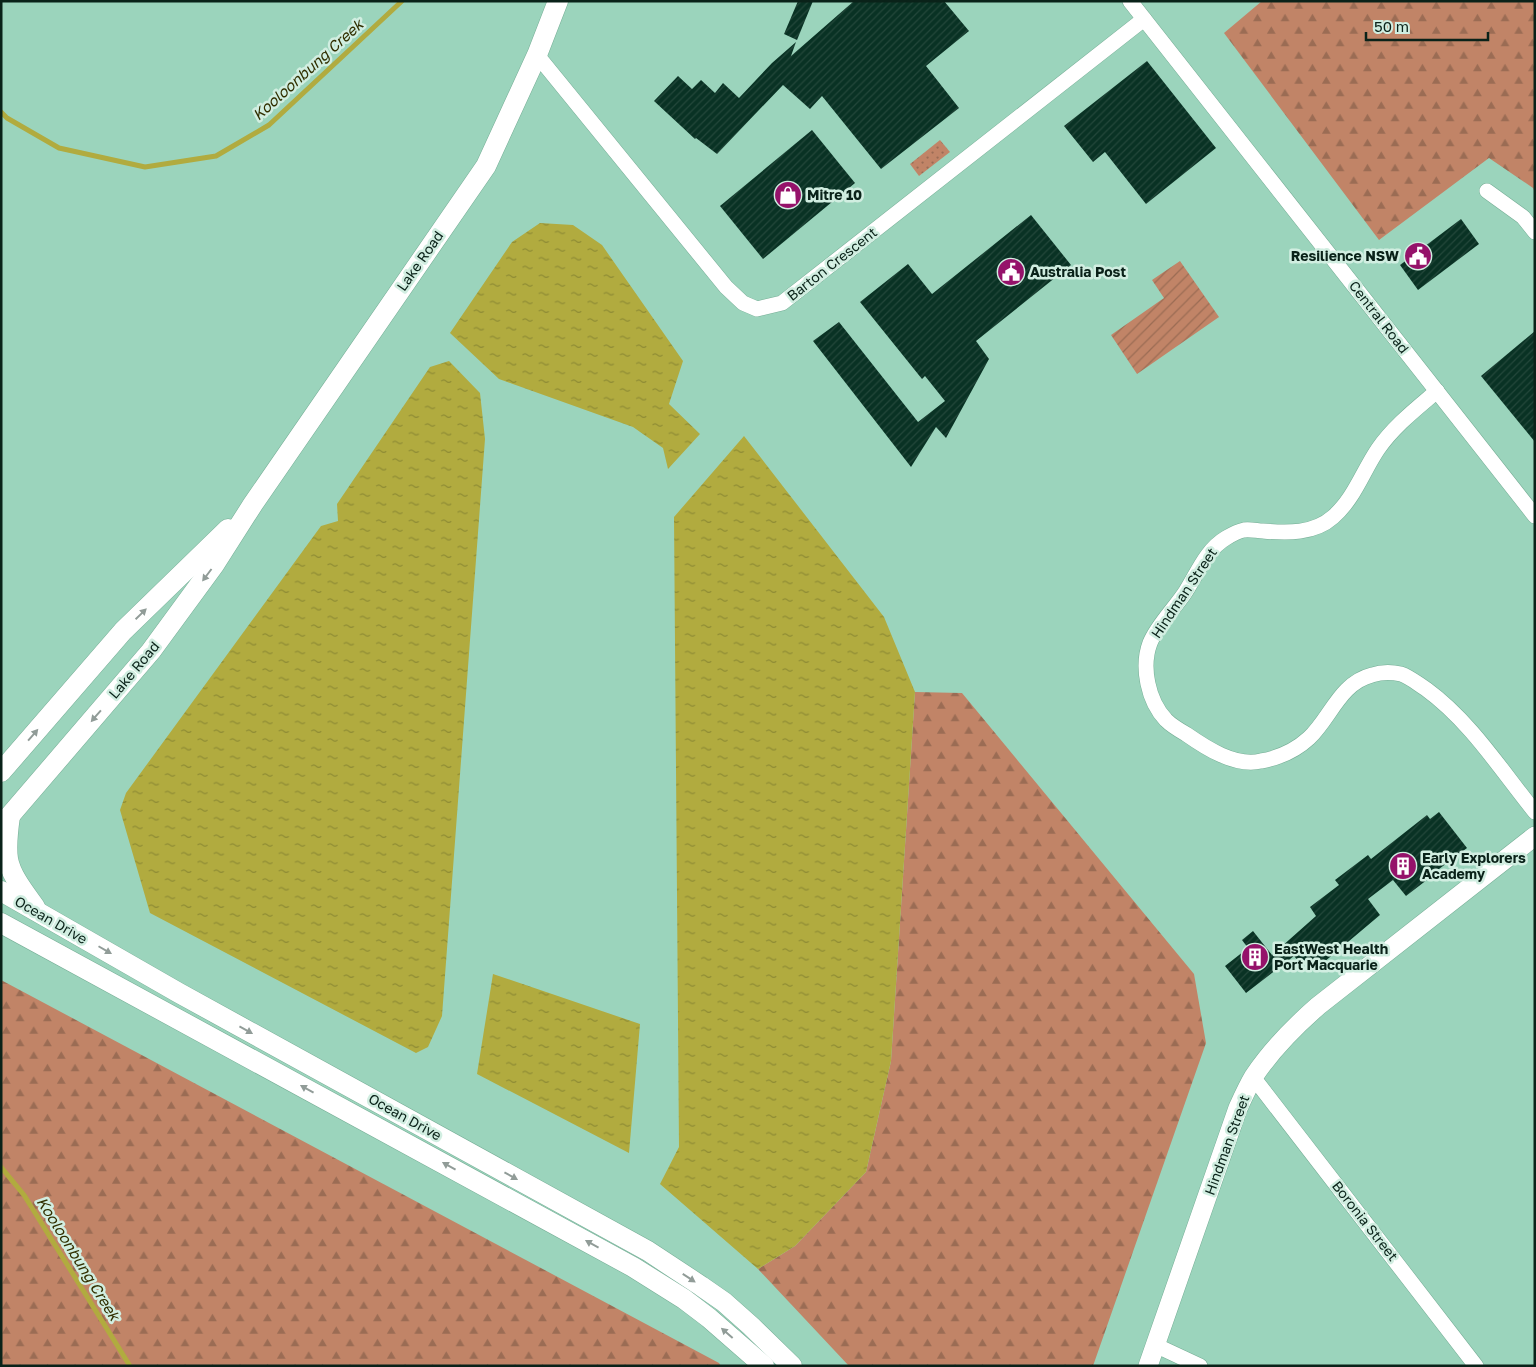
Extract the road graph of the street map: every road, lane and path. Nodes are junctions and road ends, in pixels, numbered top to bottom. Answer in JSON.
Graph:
{"nodes":[{"id":1,"x":558,"y":1,"type":"edge"},
{"id":2,"x":1130,"y":1,"type":"edge"},
{"id":3,"x":1144,"y":19,"type":"junction"},
{"id":4,"x":537,"y":55,"type":"junction"},
{"id":5,"x":1487,"y":191,"type":"dead end"},
{"id":6,"x":1535,"y":232,"type":"edge"},
{"id":7,"x":1437,"y":391,"type":"junction"},
{"id":8,"x":253,"y":504,"type":"junction"},
{"id":9,"x":1535,"y":516,"type":"edge"},
{"id":10,"x":1,"y":772,"type":"edge"},
{"id":11,"x":1535,"y":812,"type":"edge"},
{"id":12,"x":5,"y":821,"type":"edge"},
{"id":13,"x":1535,"y":836,"type":"edge"},
{"id":14,"x":1,"y":891,"type":"edge"},
{"id":15,"x":38,"y":912,"type":"junction"},
{"id":16,"x":1,"y":923,"type":"edge"},
{"id":17,"x":1,"y":935,"type":"edge"},
{"id":18,"x":28,"y":937,"type":"junction"},
{"id":19,"x":1253,"y":1077,"type":"junction"},
{"id":20,"x":1155,"y":1345,"type":"junction"},
{"id":21,"x":764,"y":1366,"type":"edge"},
{"id":22,"x":792,"y":1366,"type":"edge"},
{"id":23,"x":1148,"y":1366,"type":"edge"},
{"id":24,"x":1200,"y":1366,"type":"edge"},
{"id":25,"x":1476,"y":1366,"type":"edge"}],
"edges":[{"from":1,"to":4,"type":"main road","name":"Lake Road"},
{"from":2,"to":3,"type":"street","name":"Central Road"},
{"from":3,"to":4,"type":"street","name":"Barton Crescent"},
{"from":3,"to":7,"type":"street","name":"Central Road"},
{"from":4,"to":8,"type":"main road","name":"Lake Road"},
{"from":5,"to":6,"type":"street"},
{"from":7,"to":9,"type":"street","name":"Central Road"},
{"from":7,"to":11,"type":"street","name":"Hindman Street"},
{"from":10,"to":8,"type":"main road","name":"Lake Road","one_way":true},
{"from":8,"to":12,"type":"main road","name":"Lake Road","one_way":true},
{"from":12,"to":15,"type":"main road"},
{"from":13,"to":19,"type":"street","name":"Hindman Street"},
{"from":14,"to":15,"type":"main road","name":"Ocean Drive"},
{"from":15,"to":22,"type":"main road","name":"Ocean Drive","one_way":true},
{"from":16,"to":18,"type":"main road","name":"Ocean Drive"},
{"from":17,"to":18,"type":"main road"},
{"from":21,"to":18,"type":"main road","name":"Ocean Drive","one_way":true},
{"from":19,"to":20,"type":"street","name":"Hindman Street"},
{"from":19,"to":25,"type":"street","name":"Boronia Street"},
{"from":20,"to":23,"type":"street","name":"Hindman Street"},
{"from":20,"to":24,"type":"street"}]}
